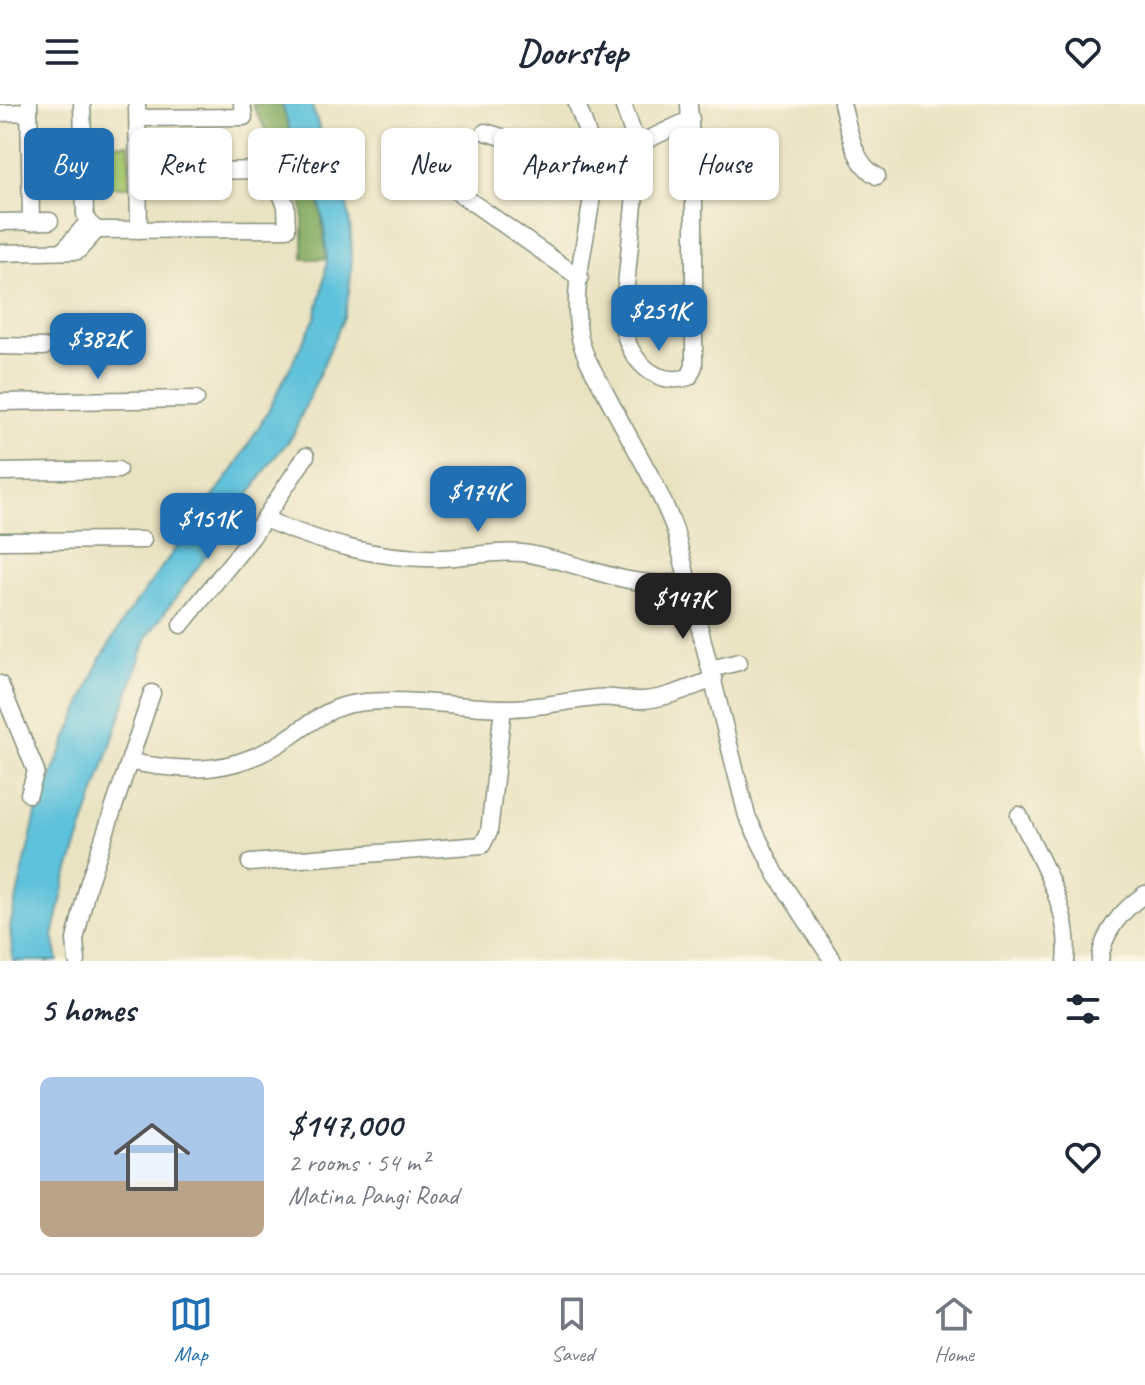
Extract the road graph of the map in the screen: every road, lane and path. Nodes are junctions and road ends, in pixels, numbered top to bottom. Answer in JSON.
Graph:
{"nodes":[{"id":1,"x":82,"y":104,"type":"edge"},
{"id":2,"x":242,"y":104,"type":"edge"},
{"id":3,"x":577,"y":104,"type":"edge"},
{"id":4,"x":623,"y":104,"type":"edge"},
{"id":5,"x":679,"y":104,"type":"edge"},
{"id":6,"x":842,"y":104,"type":"edge"},
{"id":7,"x":29,"y":108,"type":"edge"},
{"id":8,"x":138,"y":111,"type":"edge"},
{"id":9,"x":0,"y":113,"type":"edge"},
{"id":10,"x":688,"y":115,"type":"edge"},
{"id":11,"x":584,"y":128,"type":"edge"},
{"id":12,"x":629,"y":128,"type":"edge"},
{"id":13,"x":485,"y":132,"type":"dead end"},
{"id":14,"x":494,"y":134,"type":"edge"},
{"id":15,"x":653,"y":135,"type":"edge"},
{"id":16,"x":232,"y":171,"type":"edge"},
{"id":17,"x":877,"y":176,"type":"dead end"},
{"id":18,"x":138,"y":200,"type":"edge"},
{"id":19,"x":469,"y":200,"type":"edge"},
{"id":20,"x":590,"y":200,"type":"edge"},
{"id":21,"x":634,"y":200,"type":"edge"},
{"id":22,"x":50,"y":221,"type":"dead end"},
{"id":23,"x":0,"y":222,"type":"edge"},
{"id":24,"x":31,"y":222,"type":"junction"},
{"id":25,"x":93,"y":226,"type":"junction"},
{"id":26,"x":139,"y":230,"type":"junction"},
{"id":27,"x":0,"y":253,"type":"edge"},
{"id":28,"x":580,"y":278,"type":"junction"},
{"id":29,"x":0,"y":346,"type":"edge"},
{"id":30,"x":44,"y":347,"type":"dead end"},
{"id":31,"x":196,"y":399,"type":"dead end"},
{"id":32,"x":0,"y":402,"type":"edge"},
{"id":33,"x":306,"y":456,"type":"dead end"},
{"id":34,"x":118,"y":470,"type":"dead end"},
{"id":35,"x":0,"y":472,"type":"edge"},
{"id":36,"x":264,"y":519,"type":"junction"},
{"id":37,"x":143,"y":540,"type":"dead end"},
{"id":38,"x":0,"y":541,"type":"edge"},
{"id":39,"x":689,"y":581,"type":"junction"},
{"id":40,"x":181,"y":625,"type":"dead end"},
{"id":41,"x":739,"y":662,"type":"dead end"},
{"id":42,"x":712,"y":674,"type":"junction"},
{"id":43,"x":0,"y":684,"type":"edge"},
{"id":44,"x":152,"y":693,"type":"dead end"},
{"id":45,"x":503,"y":708,"type":"junction"},
{"id":46,"x":131,"y":762,"type":"junction"},
{"id":47,"x":29,"y":794,"type":"dead end"},
{"id":48,"x":1019,"y":815,"type":"dead end"},
{"id":49,"x":250,"y":863,"type":"dead end"},
{"id":50,"x":1145,"y":894,"type":"edge"},
{"id":51,"x":77,"y":961,"type":"edge"},
{"id":52,"x":833,"y":961,"type":"edge"},
{"id":53,"x":1066,"y":961,"type":"edge"},
{"id":54,"x":1100,"y":961,"type":"edge"}],
"edges":[{"from":1,"to":25,"type":"street"},
{"from":2,"to":8,"type":"street"},
{"from":3,"to":11,"type":"street"},
{"from":4,"to":12,"type":"street"},
{"from":5,"to":10,"type":"street"},
{"from":6,"to":17,"type":"street"},
{"from":7,"to":9,"type":"street"},
{"from":7,"to":24,"type":"street"},
{"from":10,"to":15,"type":"street"},
{"from":10,"to":21,"type":"street"},
{"from":13,"to":14,"type":"street"},
{"from":16,"to":26,"type":"street"},
{"from":18,"to":26,"type":"street"},
{"from":19,"to":28,"type":"street"},
{"from":20,"to":28,"type":"street"},
{"from":22,"to":24,"type":"street"},
{"from":23,"to":24,"type":"street"},
{"from":25,"to":26,"type":"street"},
{"from":25,"to":27,"type":"street"},
{"from":28,"to":39,"type":"street"},
{"from":29,"to":30,"type":"street"},
{"from":31,"to":32,"type":"street"},
{"from":33,"to":36,"type":"street"},
{"from":34,"to":35,"type":"street"},
{"from":36,"to":39,"type":"street"},
{"from":36,"to":40,"type":"street"},
{"from":37,"to":38,"type":"street"},
{"from":39,"to":42,"type":"street"},
{"from":41,"to":42,"type":"street"},
{"from":42,"to":45,"type":"street"},
{"from":42,"to":52,"type":"street"},
{"from":43,"to":47,"type":"street"},
{"from":44,"to":46,"type":"street"},
{"from":45,"to":46,"type":"street"},
{"from":45,"to":49,"type":"street"},
{"from":46,"to":51,"type":"street"},
{"from":48,"to":53,"type":"street"},
{"from":50,"to":54,"type":"street"}]}
